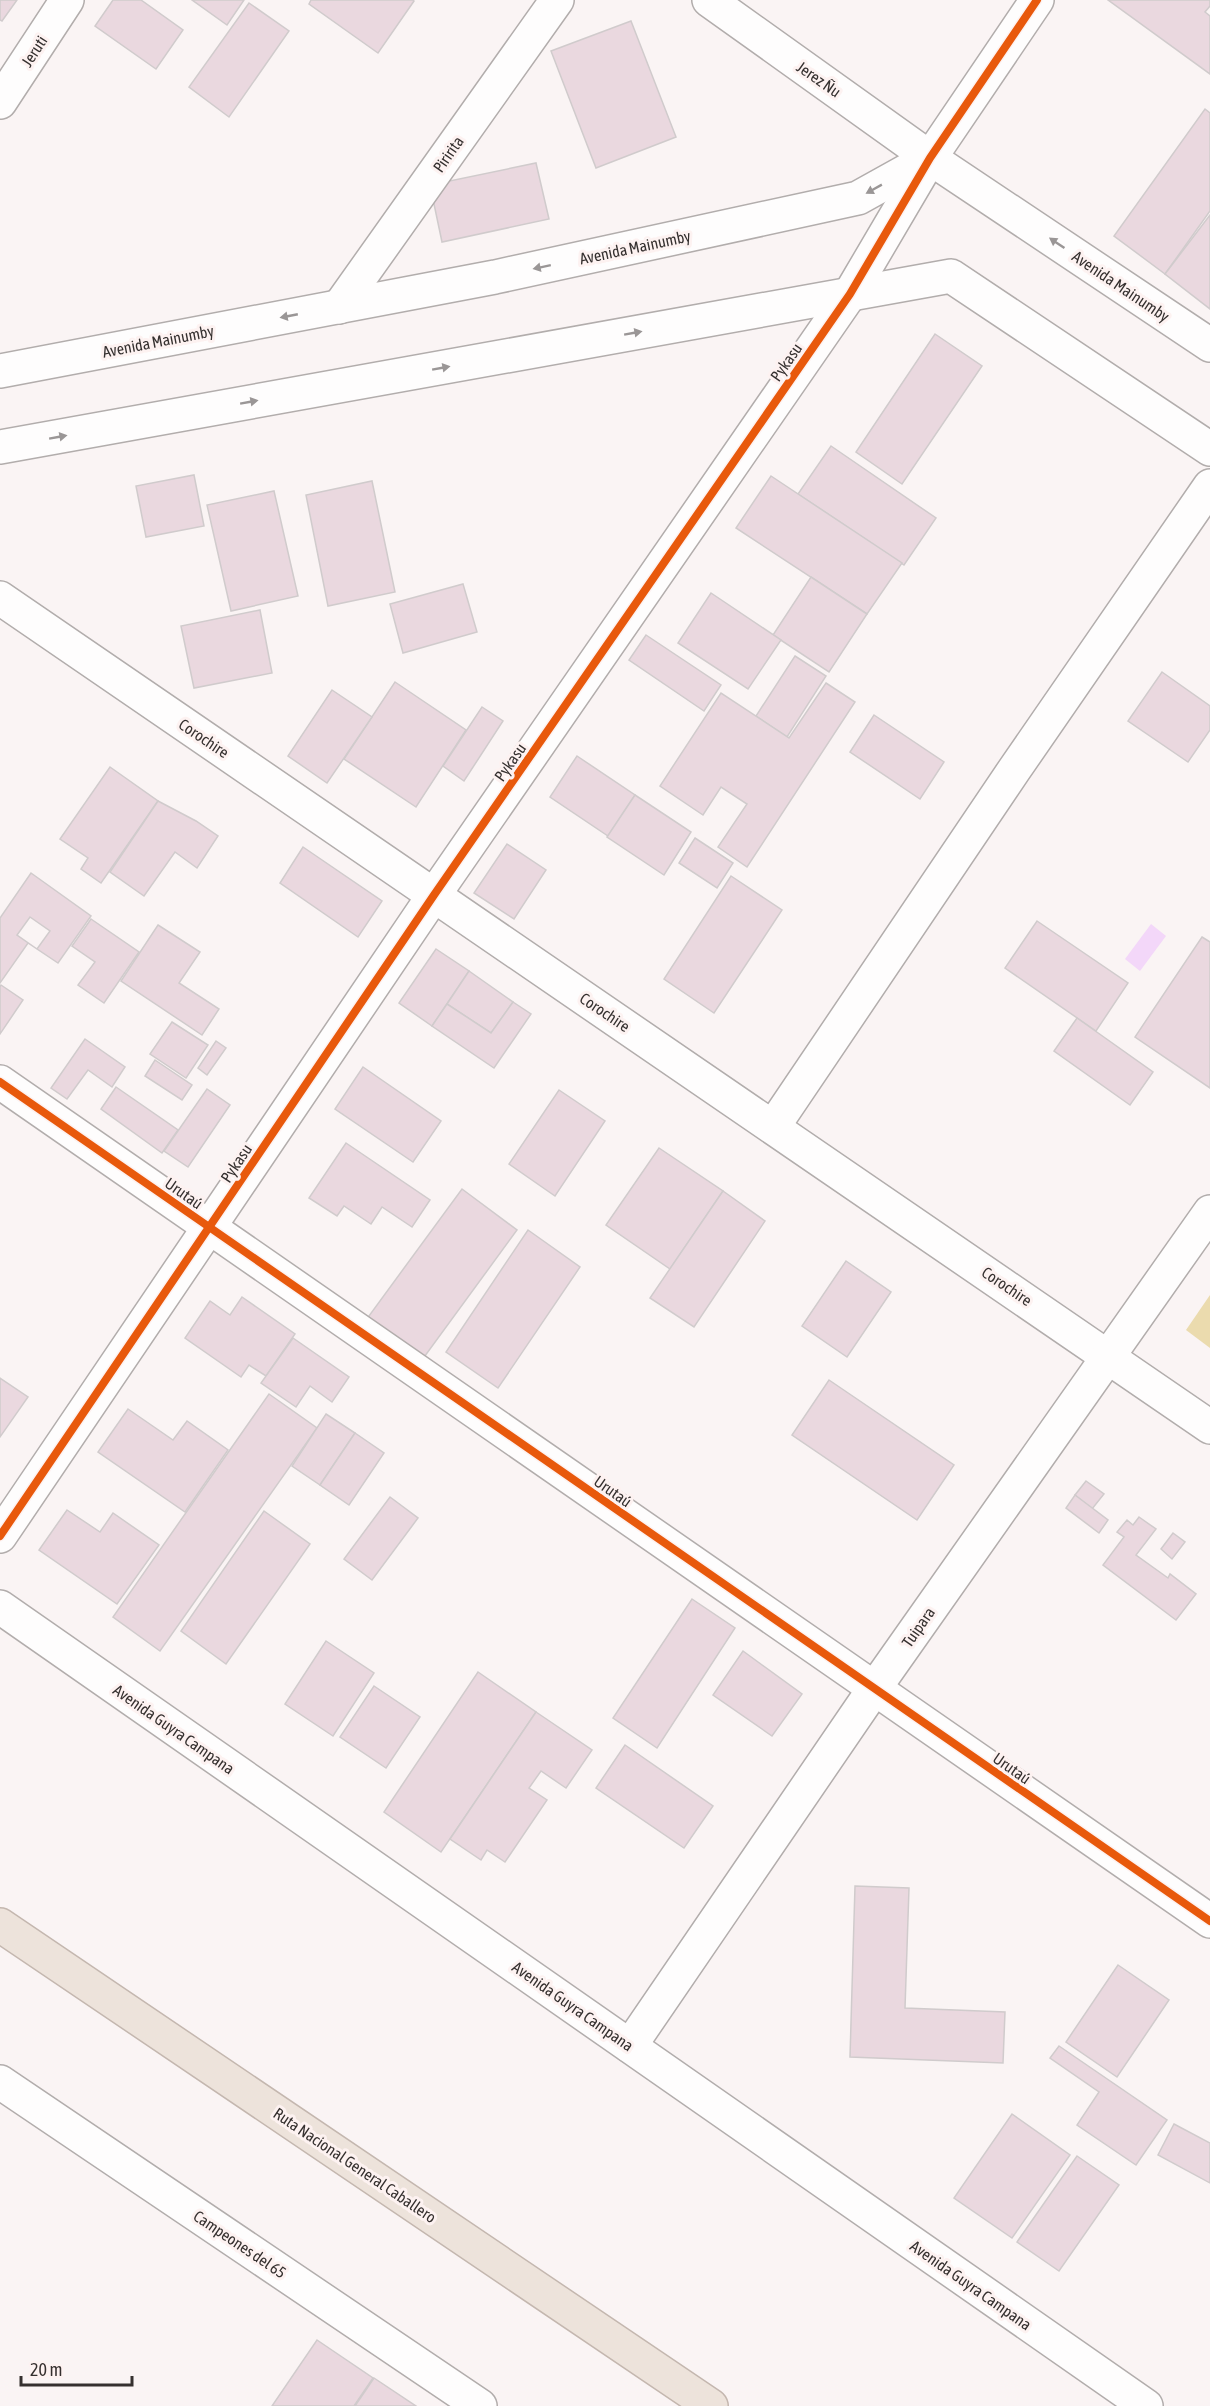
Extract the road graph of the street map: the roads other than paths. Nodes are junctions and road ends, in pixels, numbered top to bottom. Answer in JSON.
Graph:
{"nodes":[{"id":1,"x":67,"y":0,"type":"edge"},
{"id":2,"x":557,"y":0,"type":"edge"},
{"id":3,"x":708,"y":0,"type":"edge"},
{"id":4,"x":1037,"y":0,"type":"edge"},
{"id":5,"x":0,"y":102,"type":"edge"},
{"id":6,"x":930,"y":158,"type":"junction"},
{"id":7,"x":850,"y":294,"type":"junction"},
{"id":8,"x":339,"y":307,"type":"junction"},
{"id":9,"x":1210,"y":345,"type":"edge"},
{"id":10,"x":0,"y":371,"type":"edge"},
{"id":11,"x":0,"y":447,"type":"edge"},
{"id":12,"x":1210,"y":449,"type":"edge"},
{"id":13,"x":1210,"y":486,"type":"edge"},
{"id":14,"x":0,"y":598,"type":"edge"},
{"id":15,"x":434,"y":895,"type":"junction"},
{"id":16,"x":0,"y":1082,"type":"edge"},
{"id":17,"x":774,"y":1127,"type":"junction"},
{"id":18,"x":1210,"y":1212,"type":"edge"},
{"id":19,"x":209,"y":1227,"type":"junction"},
{"id":20,"x":1109,"y":1357,"type":"junction"},
{"id":21,"x":1210,"y":1427,"type":"edge"},
{"id":22,"x":0,"y":1536,"type":"edge"},
{"id":23,"x":0,"y":1607,"type":"edge"},
{"id":24,"x":874,"y":1689,"type":"junction"},
{"id":25,"x":1210,"y":1921,"type":"edge"},
{"id":26,"x":0,"y":1925,"type":"edge"},
{"id":27,"x":630,"y":2046,"type":"junction"},
{"id":28,"x":0,"y":2082,"type":"edge"},
{"id":29,"x":480,"y":2406,"type":"edge"},
{"id":30,"x":711,"y":2406,"type":"edge"},
{"id":31,"x":1146,"y":2406,"type":"edge"}],
"edges":[{"from":1,"to":5,"type":"street","name":"Jeruti"},
{"from":2,"to":8,"type":"street","name":"Piririta"},
{"from":3,"to":6,"type":"street","name":"Jerez Ñu"},
{"from":4,"to":6,"type":"street","name":"Pykasu"},
{"from":6,"to":7,"type":"street","name":"Pykasu"},
{"from":6,"to":8,"type":"street","name":"Avenida Mainumby","one_way":true},
{"from":9,"to":6,"type":"street","name":"Avenida Mainumby","one_way":true},
{"from":11,"to":7,"type":"street","one_way":true},
{"from":7,"to":12,"type":"street"},
{"from":7,"to":15,"type":"street","name":"Pykasu"},
{"from":8,"to":10,"type":"street","name":"Avenida Mainumby","one_way":true},
{"from":13,"to":17,"type":"street"},
{"from":14,"to":15,"type":"street","name":"Corochire"},
{"from":15,"to":17,"type":"street","name":"Corochire"},
{"from":15,"to":19,"type":"street","name":"Pykasu"},
{"from":16,"to":19,"type":"street","name":"Urutaú"},
{"from":17,"to":20,"type":"street","name":"Corochire"},
{"from":18,"to":20,"type":"street","name":"Tuipara"},
{"from":19,"to":22,"type":"street","name":"Pykasu"},
{"from":19,"to":24,"type":"street","name":"Urutaú"},
{"from":20,"to":21,"type":"street","name":"Corochire"},
{"from":20,"to":24,"type":"street","name":"Tuipara"},
{"from":23,"to":27,"type":"street","name":"Avenida Guyra Campana"},
{"from":24,"to":25,"type":"street","name":"Urutaú"},
{"from":24,"to":27,"type":"street","name":"Tuipara"},
{"from":26,"to":30,"type":"highway","name":"Ruta Nacional General Caballero"},
{"from":27,"to":31,"type":"street","name":"Avenida Guyra Campana"},
{"from":28,"to":29,"type":"street","name":"Campeones del 65"}]}
